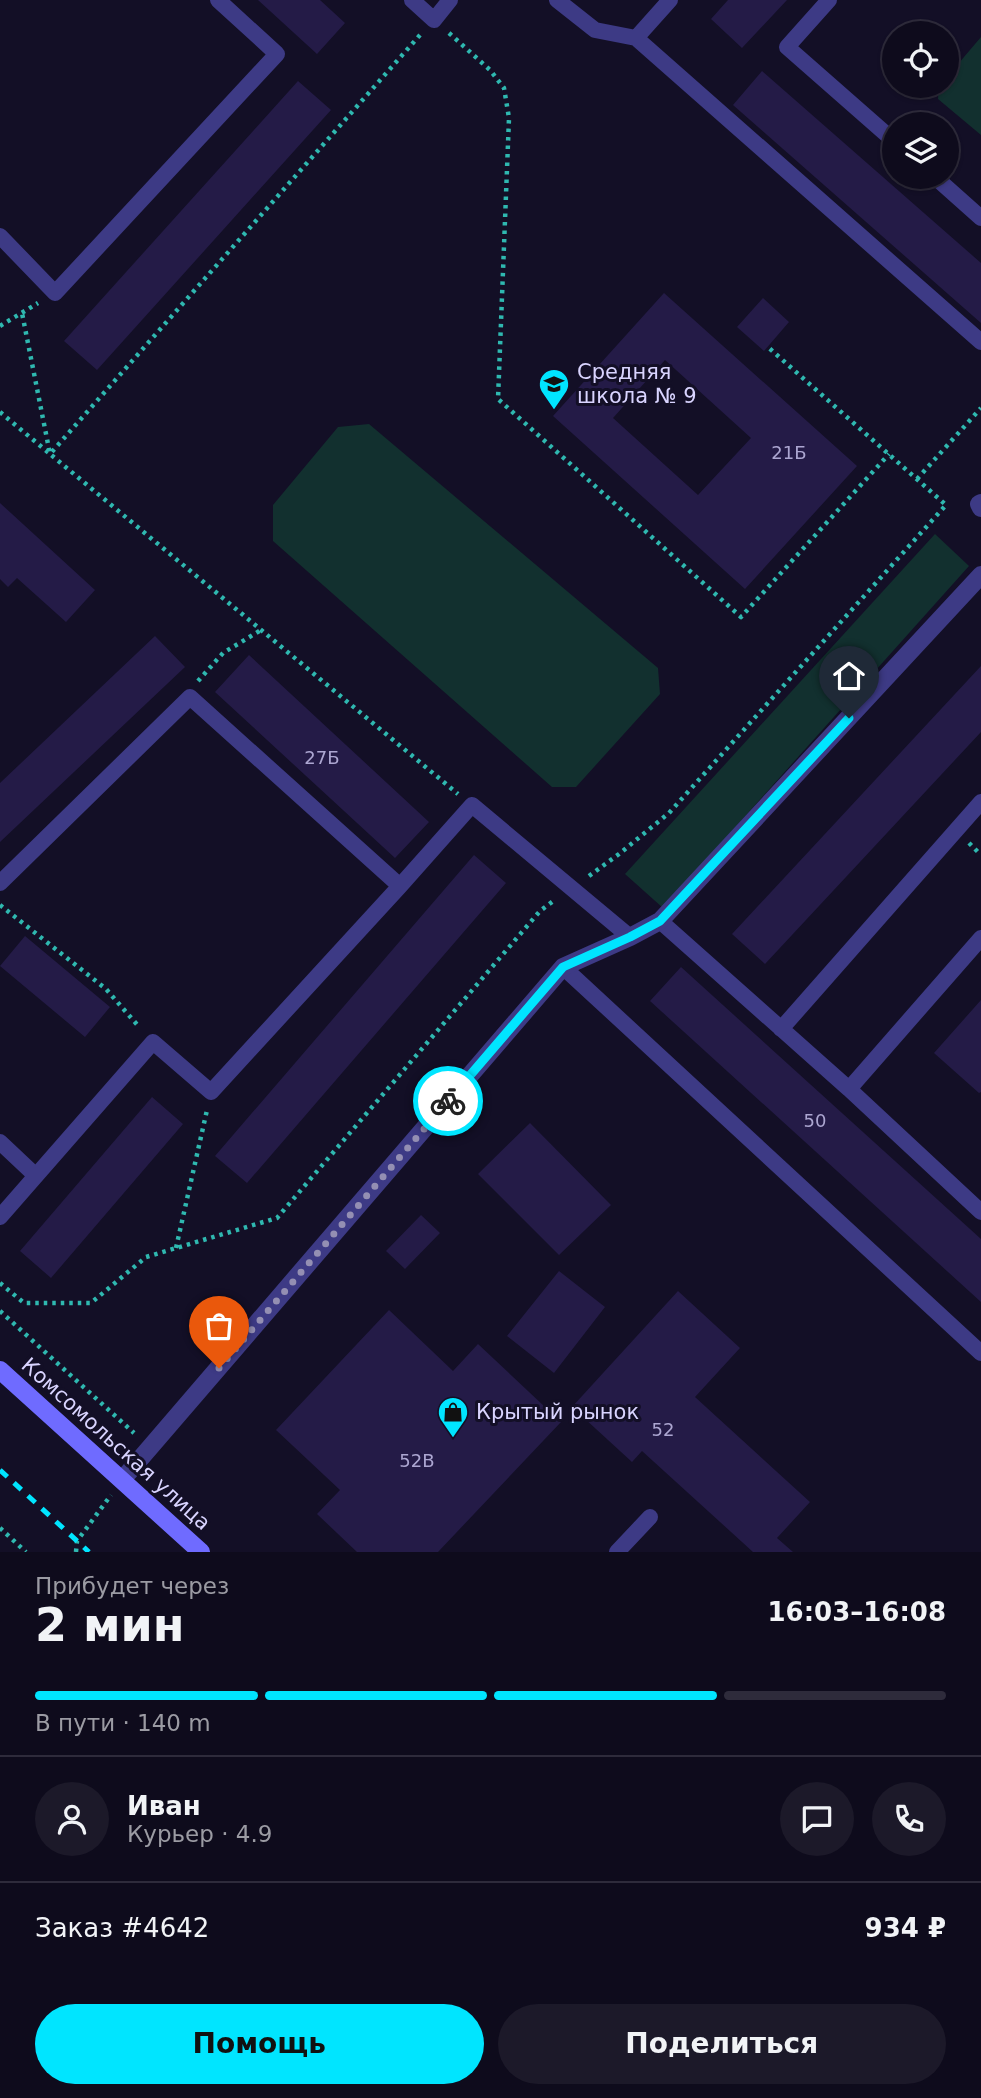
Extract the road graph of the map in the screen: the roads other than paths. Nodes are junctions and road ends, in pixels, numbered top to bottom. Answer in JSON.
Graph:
{"nodes":[{"id":1,"x":218,"y":0,"type":"edge"},
{"id":2,"x":412,"y":0,"type":"edge"},
{"id":3,"x":450,"y":0,"type":"edge"},
{"id":4,"x":557,"y":0,"type":"edge"},
{"id":5,"x":670,"y":0,"type":"edge"},
{"id":6,"x":829,"y":0,"type":"edge"},
{"id":7,"x":636,"y":38,"type":"junction"},
{"id":8,"x":882,"y":130,"type":"edge"},
{"id":9,"x":948,"y":189,"type":"edge"},
{"id":10,"x":981,"y":218,"type":"edge"},
{"id":11,"x":0,"y":236,"type":"edge"},
{"id":12,"x":981,"y":342,"type":"edge"},
{"id":13,"x":981,"y":575,"type":"edge"},
{"id":14,"x":981,"y":802,"type":"edge"},
{"id":15,"x":0,"y":883,"type":"edge"},
{"id":16,"x":400,"y":886,"type":"junction"},
{"id":17,"x":660,"y":921,"type":"junction"},
{"id":18,"x":630,"y":937,"type":"junction"},
{"id":19,"x":981,"y":938,"type":"edge"},
{"id":20,"x":563,"y":967,"type":"junction"},
{"id":21,"x":781,"y":1029,"type":"junction"},
{"id":22,"x":849,"y":1089,"type":"junction"},
{"id":23,"x":0,"y":1142,"type":"edge"},
{"id":24,"x":35,"y":1175,"type":"junction"},
{"id":25,"x":981,"y":1212,"type":"edge"},
{"id":26,"x":0,"y":1217,"type":"edge"},
{"id":27,"x":981,"y":1353,"type":"edge"},
{"id":28,"x":0,"y":1370,"type":"edge"},
{"id":29,"x":122,"y":1480,"type":"junction"},
{"id":30,"x":650,"y":1517,"type":"dead end"},
{"id":31,"x":201,"y":1552,"type":"edge"},
{"id":32,"x":617,"y":1552,"type":"edge"}],
"edges":[{"from":1,"to":11,"type":"lane"},
{"from":2,"to":3,"type":"lane"},
{"from":4,"to":7,"type":"lane"},
{"from":5,"to":7,"type":"lane"},
{"from":6,"to":8,"type":"lane"},
{"from":7,"to":12,"type":"lane"},
{"from":9,"to":10,"type":"lane"},
{"from":13,"to":17,"type":"street"},
{"from":14,"to":21,"type":"lane"},
{"from":15,"to":16,"type":"lane"},
{"from":16,"to":18,"type":"lane"},
{"from":16,"to":24,"type":"lane"},
{"from":17,"to":18,"type":"street"},
{"from":17,"to":21,"type":"lane"},
{"from":18,"to":20,"type":"street"},
{"from":19,"to":22,"type":"lane"},
{"from":20,"to":27,"type":"lane"},
{"from":20,"to":29,"type":"street"},
{"from":21,"to":22,"type":"lane"},
{"from":22,"to":25,"type":"lane"},
{"from":23,"to":24,"type":"lane"},
{"from":24,"to":26,"type":"lane"},
{"from":28,"to":29,"type":"street","name":"Комсомольская улица"},
{"from":29,"to":31,"type":"street","name":"Комсомольская улица"},
{"from":30,"to":32,"type":"lane"}]}
